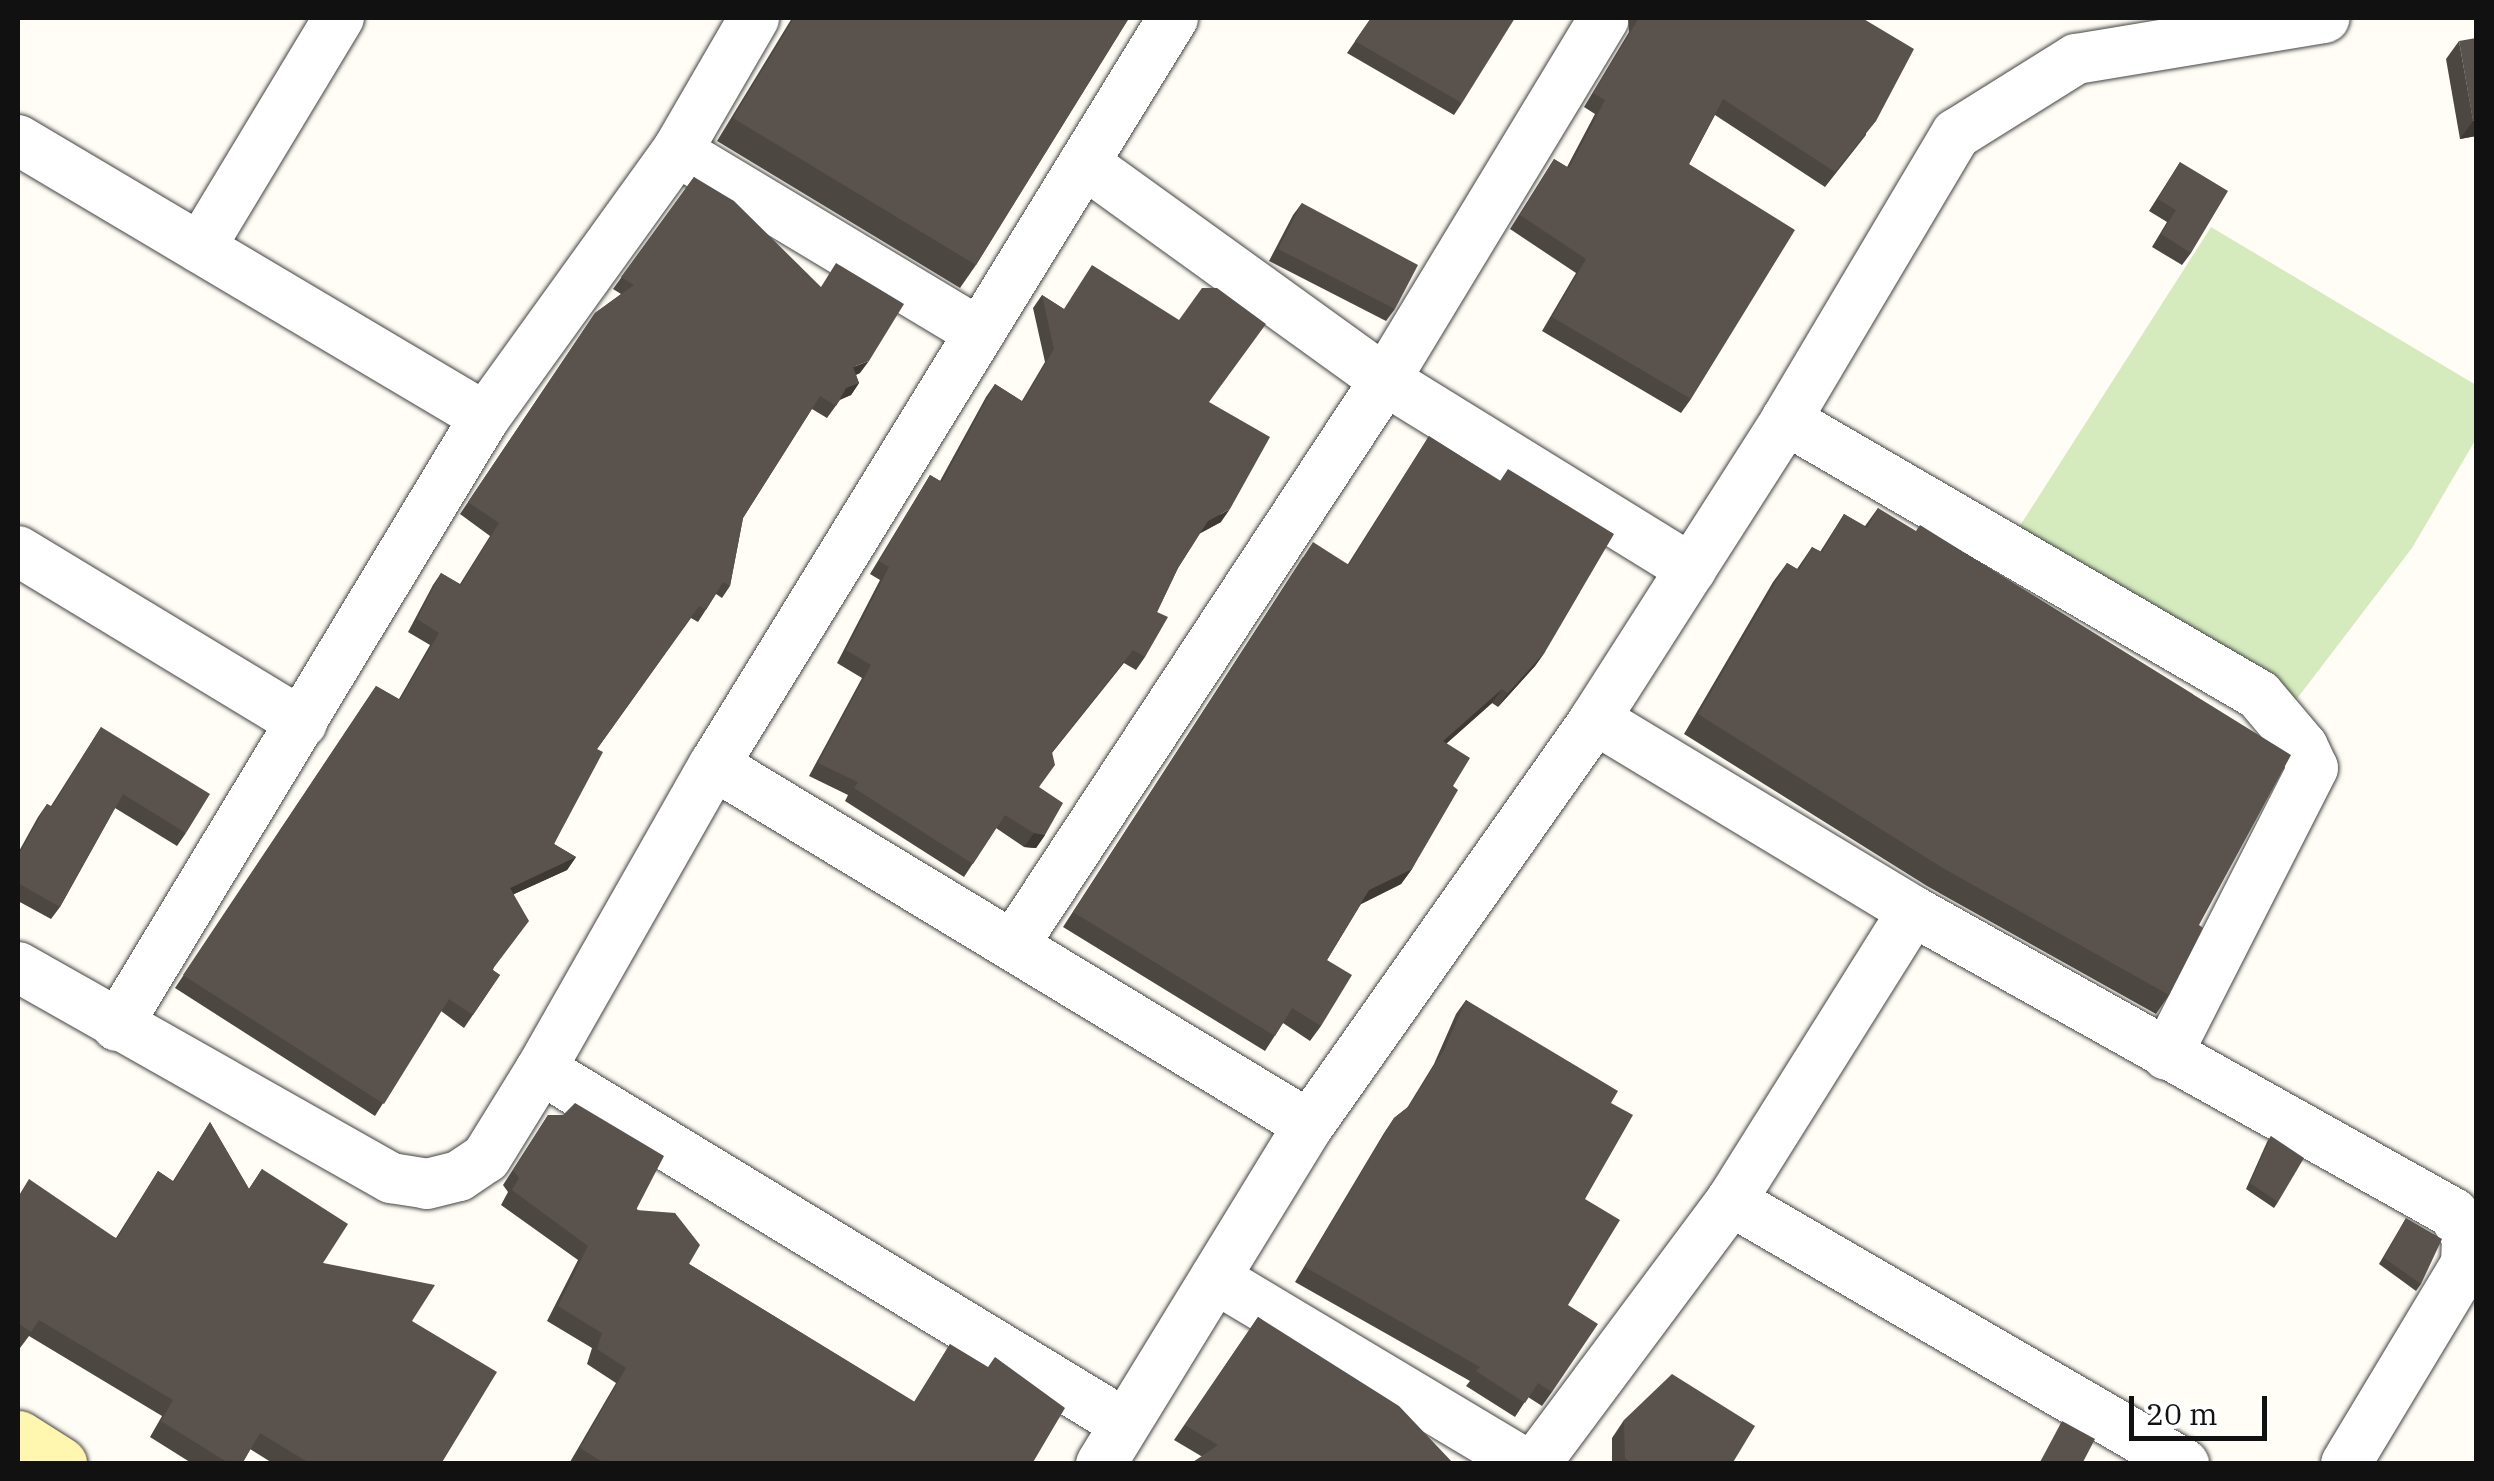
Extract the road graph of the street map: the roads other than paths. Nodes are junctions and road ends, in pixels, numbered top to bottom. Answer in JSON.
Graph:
{"nodes":[{"id":1,"x":339,"y":18,"type":"edge"},
{"id":2,"x":754,"y":18,"type":"edge"},
{"id":3,"x":1173,"y":18,"type":"edge"},
{"id":4,"x":1604,"y":18,"type":"edge"},
{"id":5,"x":2325,"y":18,"type":"edge"},
{"id":6,"x":18,"y":140,"type":"edge"},
{"id":7,"x":677,"y":150,"type":"junction"},
{"id":8,"x":1084,"y":163,"type":"junction"},
{"id":9,"x":200,"y":248,"type":"junction"},
{"id":10,"x":980,"y":333,"type":"junction"},
{"id":11,"x":1384,"y":380,"type":"junction"},
{"id":12,"x":485,"y":417,"type":"junction"},
{"id":13,"x":1786,"y":420,"type":"junction"},
{"id":14,"x":18,"y":551,"type":"edge"},
{"id":15,"x":1691,"y":569,"type":"junction"},
{"id":16,"x":1595,"y":719,"type":"junction"},
{"id":17,"x":302,"y":723,"type":"junction"},
{"id":18,"x":714,"y":765,"type":"junction"},
{"id":19,"x":1913,"y":911,"type":"junction"},
{"id":20,"x":1014,"y":944,"type":"junction"},
{"id":21,"x":18,"y":967,"type":"edge"},
{"id":22,"x":118,"y":1026,"type":"junction"},
{"id":23,"x":2166,"y":1055,"type":"junction"},
{"id":24,"x":541,"y":1069,"type":"junction"},
{"id":25,"x":1310,"y":1125,"type":"junction"},
{"id":26,"x":1731,"y":1201,"type":"junction"},
{"id":27,"x":1216,"y":1278,"type":"junction"},
{"id":28,"x":18,"y":1438,"type":"edge"},
{"id":29,"x":1113,"y":1444,"type":"edge"},
{"id":30,"x":60,"y":1464,"type":"edge"},
{"id":31,"x":1526,"y":1464,"type":"edge"},
{"id":32,"x":1535,"y":1464,"type":"edge"},
{"id":33,"x":2184,"y":1464,"type":"edge"},
{"id":34,"x":2346,"y":1464,"type":"edge"}],
"edges":[{"from":1,"to":9,"type":"street"},
{"from":2,"to":7,"type":"street"},
{"from":3,"to":8,"type":"street"},
{"from":4,"to":11,"type":"street"},
{"from":5,"to":13,"type":"street"},
{"from":6,"to":9,"type":"street"},
{"from":7,"to":10,"type":"street"},
{"from":7,"to":12,"type":"street"},
{"from":8,"to":10,"type":"street"},
{"from":8,"to":11,"type":"street"},
{"from":9,"to":12,"type":"street"},
{"from":10,"to":18,"type":"street"},
{"from":11,"to":15,"type":"street"},
{"from":11,"to":20,"type":"street"},
{"from":12,"to":17,"type":"street"},
{"from":13,"to":15,"type":"street"},
{"from":13,"to":23,"type":"street"},
{"from":14,"to":17,"type":"street"},
{"from":15,"to":16,"type":"street"},
{"from":16,"to":19,"type":"street"},
{"from":16,"to":25,"type":"street"},
{"from":17,"to":22,"type":"street"},
{"from":18,"to":20,"type":"street"},
{"from":18,"to":24,"type":"street"},
{"from":19,"to":23,"type":"street"},
{"from":19,"to":26,"type":"street"},
{"from":20,"to":25,"type":"street"},
{"from":21,"to":22,"type":"street"},
{"from":22,"to":24,"type":"street"},
{"from":23,"to":34,"type":"street"},
{"from":24,"to":29,"type":"street"},
{"from":25,"to":27,"type":"street"},
{"from":26,"to":32,"type":"street"},
{"from":26,"to":33,"type":"street"},
{"from":27,"to":29,"type":"street"},
{"from":27,"to":31,"type":"street"},
{"from":28,"to":30,"type":"street"}]}
